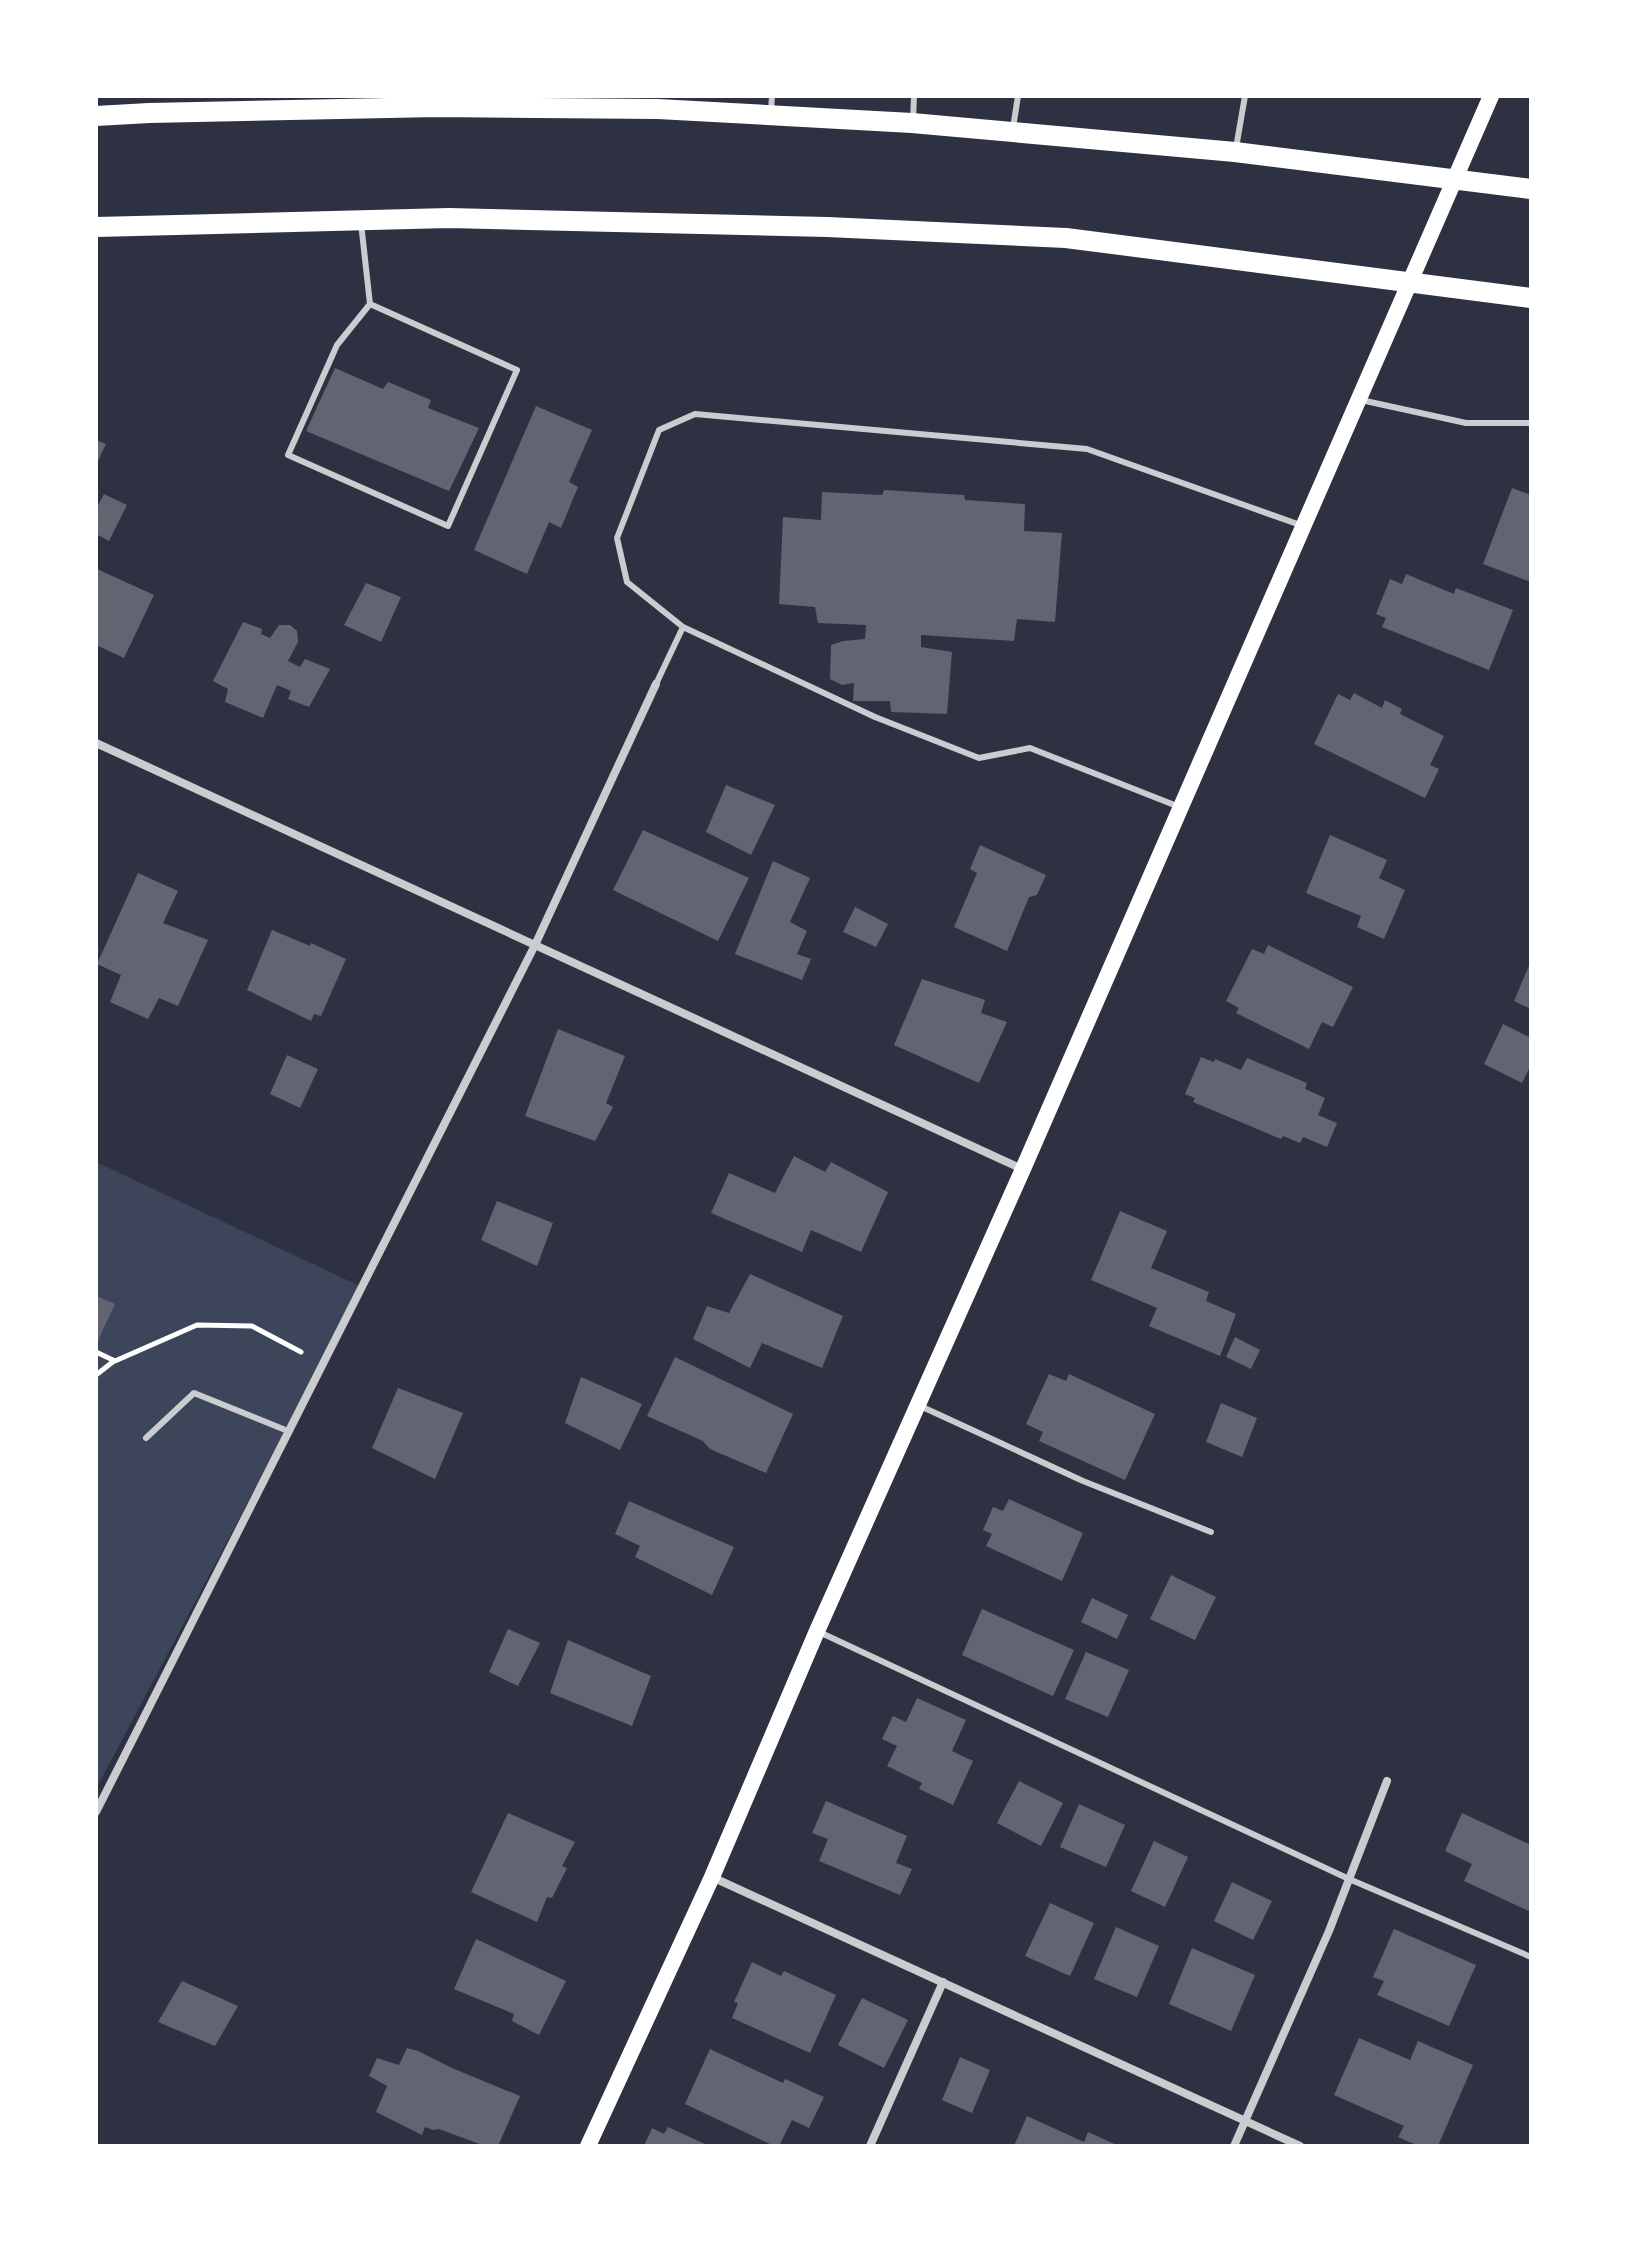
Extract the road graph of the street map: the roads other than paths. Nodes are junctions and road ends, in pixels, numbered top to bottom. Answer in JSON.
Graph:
{"nodes":[{"id":1,"x":914,"y":96,"type":"edge"},
{"id":2,"x":1018,"y":96,"type":"edge"},
{"id":3,"x":1245,"y":96,"type":"edge"},
{"id":4,"x":1491,"y":96,"type":"edge"},
{"id":5,"x":288,"y":104,"type":"edge"},
{"id":6,"x":772,"y":105,"type":"edge"},
{"id":7,"x":96,"y":116,"type":"edge"},
{"id":8,"x":912,"y":123,"type":"junction"},
{"id":9,"x":1013,"y":132,"type":"junction"},
{"id":10,"x":1235,"y":152,"type":"junction"},
{"id":11,"x":1454,"y":179,"type":"junction"},
{"id":12,"x":1531,"y":189,"type":"edge"},
{"id":13,"x":361,"y":220,"type":"junction"},
{"id":14,"x":96,"y":227,"type":"edge"},
{"id":15,"x":1409,"y":282,"type":"junction"},
{"id":16,"x":1531,"y":298,"type":"edge"},
{"id":17,"x":370,"y":304,"type":"junction"},
{"id":18,"x":1358,"y":399,"type":"junction"},
{"id":19,"x":1531,"y":423,"type":"edge"},
{"id":20,"x":1303,"y":526,"type":"junction"},
{"id":21,"x":683,"y":627,"type":"junction"},
{"id":22,"x":656,"y":684,"type":"joint"},
{"id":23,"x":96,"y":743,"type":"edge"},
{"id":24,"x":1181,"y":808,"type":"junction"},
{"id":25,"x":535,"y":945,"type":"junction"},
{"id":26,"x":1023,"y":1169,"type":"junction"},
{"id":27,"x":918,"y":1405,"type":"junction"},
{"id":28,"x":288,"y":1431,"type":"junction"},
{"id":29,"x":146,"y":1438,"type":"dead end"},
{"id":30,"x":1211,"y":1532,"type":"dead end"},
{"id":31,"x":817,"y":1631,"type":"junction"},
{"id":32,"x":1387,"y":1781,"type":"dead end"},
{"id":33,"x":96,"y":1812,"type":"edge"},
{"id":34,"x":712,"y":1877,"type":"junction"},
{"id":35,"x":1349,"y":1879,"type":"junction"},
{"id":36,"x":1531,"y":1957,"type":"edge"},
{"id":37,"x":943,"y":1982,"type":"junction"},
{"id":38,"x":1246,"y":2121,"type":"junction"},
{"id":39,"x":588,"y":2146,"type":"edge"},
{"id":40,"x":870,"y":2146,"type":"edge"},
{"id":41,"x":1234,"y":2146,"type":"edge"},
{"id":42,"x":1300,"y":2146,"type":"edge"}],
"edges":[{"from":1,"to":8,"type":"lane"},
{"from":2,"to":9,"type":"lane"},
{"from":3,"to":10,"type":"lane"},
{"from":4,"to":11,"type":"main road"},
{"from":5,"to":6,"type":"main road"},
{"from":5,"to":7,"type":"main road"},
{"from":6,"to":8,"type":"main road"},
{"from":8,"to":9,"type":"main road"},
{"from":9,"to":10,"type":"main road"},
{"from":10,"to":11,"type":"main road"},
{"from":11,"to":12,"type":"main road"},
{"from":11,"to":15,"type":"main road"},
{"from":13,"to":14,"type":"main road"},
{"from":13,"to":15,"type":"main road"},
{"from":13,"to":17,"type":"lane"},
{"from":15,"to":16,"type":"main road"},
{"from":15,"to":18,"type":"main road"},
{"from":17,"to":17,"type":"lane"},
{"from":18,"to":19,"type":"lane"},
{"from":18,"to":20,"type":"main road"},
{"from":20,"to":21,"type":"lane"},
{"from":20,"to":24,"type":"main road"},
{"from":21,"to":22,"type":"lane"},
{"from":21,"to":24,"type":"lane"},
{"from":22,"to":25,"type":"street"},
{"from":23,"to":25,"type":"street"},
{"from":24,"to":26,"type":"main road"},
{"from":25,"to":26,"type":"street"},
{"from":25,"to":28,"type":"street"},
{"from":26,"to":27,"type":"main road"},
{"from":27,"to":30,"type":"lane"},
{"from":27,"to":31,"type":"main road"},
{"from":28,"to":29,"type":"lane"},
{"from":28,"to":33,"type":"street"},
{"from":31,"to":34,"type":"main road"},
{"from":31,"to":35,"type":"lane"},
{"from":32,"to":35,"type":"street"},
{"from":34,"to":37,"type":"street"},
{"from":34,"to":39,"type":"main road"},
{"from":35,"to":36,"type":"lane"},
{"from":35,"to":38,"type":"street"},
{"from":37,"to":38,"type":"street"},
{"from":37,"to":40,"type":"street"},
{"from":38,"to":41,"type":"street"},
{"from":38,"to":42,"type":"street"}]}
